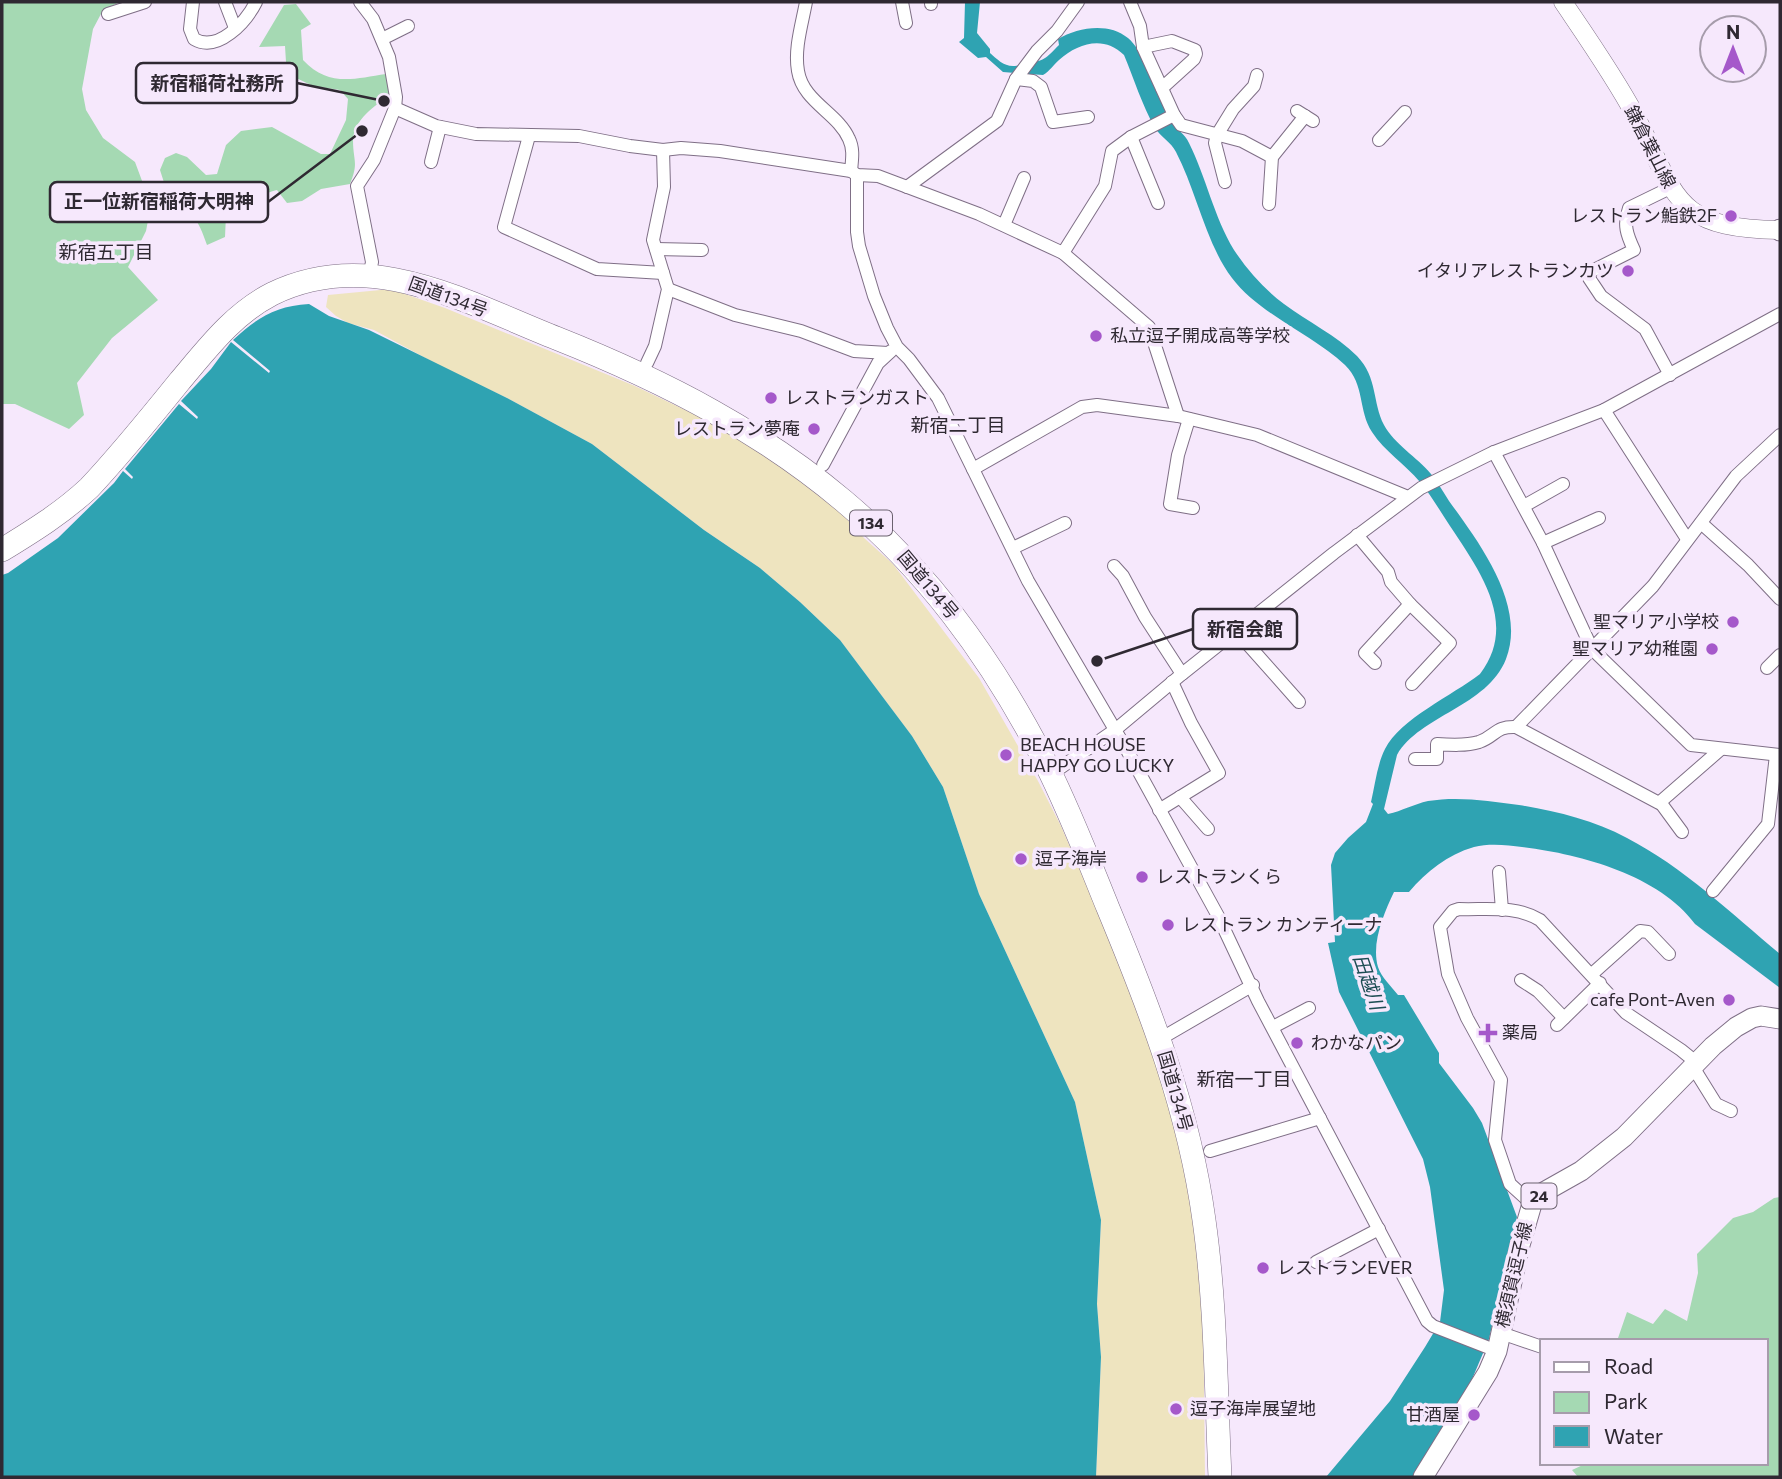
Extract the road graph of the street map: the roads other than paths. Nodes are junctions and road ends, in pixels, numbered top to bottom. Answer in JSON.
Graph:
{"nodes":[{"id":1,"x":145,"y":2,"type":"edge"},
{"id":2,"x":193,"y":2,"type":"edge"},
{"id":3,"x":225,"y":2,"type":"edge"},
{"id":4,"x":256,"y":2,"type":"edge"},
{"id":5,"x":360,"y":2,"type":"edge"},
{"id":6,"x":808,"y":2,"type":"edge"},
{"id":7,"x":902,"y":2,"type":"edge"},
{"id":8,"x":1078,"y":2,"type":"edge"},
{"id":9,"x":1130,"y":2,"type":"edge"},
{"id":10,"x":1563,"y":2,"type":"edge"},
{"id":11,"x":108,"y":14,"type":"dead end"},
{"id":12,"x":906,"y":23,"type":"dead end"},
{"id":13,"x":408,"y":26,"type":"dead end"},
{"id":14,"x":235,"y":28,"type":"junction"},
{"id":15,"x":382,"y":39,"type":"junction"},
{"id":16,"x":1143,"y":47,"type":"junction"},
{"id":17,"x":1257,"y":75,"type":"dead end"},
{"id":18,"x":1017,"y":77,"type":"junction"},
{"id":19,"x":1161,"y":88,"type":"junction"},
{"id":20,"x":395,"y":108,"type":"junction"},
{"id":21,"x":1405,"y":112,"type":"dead end"},
{"id":22,"x":1172,"y":116,"type":"junction"},
{"id":23,"x":1305,"y":116,"type":"dead end"},
{"id":24,"x":1088,"y":117,"type":"dead end"},
{"id":25,"x":440,"y":127,"type":"junction"},
{"id":26,"x":1217,"y":135,"type":"junction"},
{"id":27,"x":529,"y":136,"type":"junction"},
{"id":28,"x":1131,"y":137,"type":"junction"},
{"id":29,"x":1379,"y":140,"type":"dead end"},
{"id":30,"x":663,"y":150,"type":"junction"},
{"id":31,"x":1272,"y":157,"type":"junction"},
{"id":32,"x":431,"y":162,"type":"dead end"},
{"id":33,"x":854,"y":173,"type":"junction"},
{"id":34,"x":1024,"y":178,"type":"dead end"},
{"id":35,"x":1225,"y":182,"type":"dead end"},
{"id":36,"x":906,"y":187,"type":"junction"},
{"id":37,"x":1670,"y":188,"type":"junction"},
{"id":38,"x":1158,"y":203,"type":"dead end"},
{"id":39,"x":1269,"y":204,"type":"dead end"},
{"id":40,"x":1004,"y":225,"type":"junction"},
{"id":41,"x":1780,"y":230,"type":"edge"},
{"id":42,"x":656,"y":248,"type":"junction"},
{"id":43,"x":702,"y":250,"type":"dead end"},
{"id":44,"x":1063,"y":253,"type":"junction"},
{"id":45,"x":371,"y":267,"type":"dead end"},
{"id":46,"x":663,"y":274,"type":"junction"},
{"id":47,"x":668,"y":289,"type":"junction"},
{"id":48,"x":1780,"y":314,"type":"edge"},
{"id":49,"x":893,"y":350,"type":"junction"},
{"id":50,"x":648,"y":363,"type":"dead end"},
{"id":51,"x":1671,"y":375,"type":"junction"},
{"id":52,"x":1604,"y":410,"type":"junction"},
{"id":53,"x":1184,"y":418,"type":"junction"},
{"id":54,"x":1780,"y":435,"type":"edge"},
{"id":55,"x":1494,"y":452,"type":"junction"},
{"id":56,"x":823,"y":465,"type":"dead end"},
{"id":57,"x":973,"y":469,"type":"junction"},
{"id":58,"x":1563,"y":484,"type":"dead end"},
{"id":59,"x":1408,"y":497,"type":"junction"},
{"id":60,"x":1524,"y":506,"type":"junction"},
{"id":61,"x":1193,"y":508,"type":"dead end"},
{"id":62,"x":1599,"y":516,"type":"dead end"},
{"id":63,"x":1065,"y":523,"type":"dead end"},
{"id":64,"x":1701,"y":523,"type":"junction"},
{"id":65,"x":1357,"y":535,"type":"junction"},
{"id":66,"x":1687,"y":539,"type":"junction"},
{"id":67,"x":1543,"y":543,"type":"junction"},
{"id":68,"x":1013,"y":548,"type":"junction"},
{"id":69,"x":2,"y":550,"type":"edge"},
{"id":70,"x":1114,"y":566,"type":"dead end"},
{"id":71,"x":1780,"y":599,"type":"edge"},
{"id":72,"x":1409,"y":604,"type":"junction"},
{"id":73,"x":1236,"y":631,"type":"junction"},
{"id":74,"x":1592,"y":649,"type":"junction"},
{"id":75,"x":1780,"y":655,"type":"edge"},
{"id":76,"x":1375,"y":663,"type":"dead end"},
{"id":77,"x":1767,"y":668,"type":"dead end"},
{"id":78,"x":1177,"y":678,"type":"junction"},
{"id":79,"x":1412,"y":684,"type":"dead end"},
{"id":80,"x":1299,"y":702,"type":"dead end"},
{"id":81,"x":1516,"y":727,"type":"junction"},
{"id":82,"x":1115,"y":730,"type":"junction"},
{"id":83,"x":1721,"y":749,"type":"junction"},
{"id":84,"x":1778,"y":755,"type":"edge"},
{"id":85,"x":1415,"y":759,"type":"dead end"},
{"id":86,"x":1060,"y":768,"type":"dead end"},
{"id":87,"x":1180,"y":797,"type":"junction"},
{"id":88,"x":1660,"y":802,"type":"junction"},
{"id":89,"x":1160,"y":810,"type":"junction"},
{"id":90,"x":1208,"y":829,"type":"dead end"},
{"id":91,"x":1682,"y":832,"type":"dead end"},
{"id":92,"x":1499,"y":872,"type":"dead end"},
{"id":93,"x":1713,"y":891,"type":"dead end"},
{"id":94,"x":1502,"y":910,"type":"junction"},
{"id":95,"x":1669,"y":954,"type":"dead end"},
{"id":96,"x":1596,"y":979,"type":"junction"},
{"id":97,"x":1521,"y":980,"type":"dead end"},
{"id":98,"x":1253,"y":985,"type":"junction"},
{"id":99,"x":1309,"y":1008,"type":"dead end"},
{"id":100,"x":1780,"y":1019,"type":"edge"},
{"id":101,"x":1273,"y":1027,"type":"junction"},
{"id":102,"x":1160,"y":1039,"type":"junction"},
{"id":103,"x":1695,"y":1065,"type":"junction"},
{"id":104,"x":1731,"y":1111,"type":"dead end"},
{"id":105,"x":1320,"y":1118,"type":"junction"},
{"id":106,"x":1210,"y":1151,"type":"dead end"},
{"id":107,"x":1532,"y":1204,"type":"junction"},
{"id":108,"x":1379,"y":1229,"type":"junction"},
{"id":109,"x":1316,"y":1262,"type":"dead end"},
{"id":110,"x":1495,"y":1344,"type":"junction"},
{"id":111,"x":1540,"y":1347,"type":"edge"},
{"id":112,"x":1220,"y":1477,"type":"edge"},
{"id":113,"x":1423,"y":1477,"type":"edge"}],
"edges":[{"from":1,"to":11,"type":"street"},
{"from":2,"to":14,"type":"street"},
{"from":3,"to":14,"type":"street"},
{"from":4,"to":14,"type":"street"},
{"from":5,"to":15,"type":"street"},
{"from":6,"to":33,"type":"street"},
{"from":7,"to":12,"type":"street"},
{"from":8,"to":18,"type":"street"},
{"from":9,"to":16,"type":"street"},
{"from":10,"to":37,"type":"main road","name":"鎌倉葉山線"},
{"from":13,"to":15,"type":"street"},
{"from":15,"to":20,"type":"street"},
{"from":16,"to":19,"type":"street"},
{"from":16,"to":19,"type":"street"},
{"from":17,"to":26,"type":"street"},
{"from":18,"to":24,"type":"street"},
{"from":18,"to":36,"type":"street"},
{"from":19,"to":22,"type":"street"},
{"from":20,"to":25,"type":"street"},
{"from":20,"to":45,"type":"street"},
{"from":21,"to":29,"type":"street"},
{"from":22,"to":26,"type":"street"},
{"from":22,"to":28,"type":"street"},
{"from":23,"to":31,"type":"street"},
{"from":25,"to":27,"type":"street"},
{"from":25,"to":32,"type":"street"},
{"from":26,"to":31,"type":"street"},
{"from":26,"to":35,"type":"street"},
{"from":27,"to":30,"type":"street"},
{"from":27,"to":46,"type":"street"},
{"from":28,"to":38,"type":"street"},
{"from":28,"to":44,"type":"street"},
{"from":30,"to":33,"type":"street"},
{"from":30,"to":42,"type":"street"},
{"from":31,"to":39,"type":"street"},
{"from":33,"to":36,"type":"street"},
{"from":33,"to":49,"type":"street"},
{"from":34,"to":40,"type":"street"},
{"from":36,"to":40,"type":"street"},
{"from":37,"to":41,"type":"main road","name":"鎌倉葉山線"},
{"from":37,"to":51,"type":"street"},
{"from":40,"to":44,"type":"street"},
{"from":42,"to":43,"type":"street"},
{"from":42,"to":46,"type":"street"},
{"from":44,"to":53,"type":"street"},
{"from":46,"to":47,"type":"street"},
{"from":47,"to":49,"type":"street"},
{"from":47,"to":50,"type":"street"},
{"from":48,"to":51,"type":"street"},
{"from":49,"to":56,"type":"street"},
{"from":49,"to":57,"type":"street"},
{"from":51,"to":52,"type":"street"},
{"from":52,"to":55,"type":"street"},
{"from":52,"to":66,"type":"street"},
{"from":53,"to":57,"type":"street"},
{"from":53,"to":59,"type":"street"},
{"from":53,"to":61,"type":"street"},
{"from":54,"to":64,"type":"street"},
{"from":55,"to":59,"type":"street"},
{"from":55,"to":60,"type":"street"},
{"from":57,"to":68,"type":"street"},
{"from":58,"to":60,"type":"street"},
{"from":59,"to":65,"type":"street"},
{"from":60,"to":67,"type":"street"},
{"from":62,"to":67,"type":"street"},
{"from":63,"to":68,"type":"street"},
{"from":64,"to":66,"type":"street"},
{"from":64,"to":71,"type":"street"},
{"from":65,"to":72,"type":"street"},
{"from":65,"to":73,"type":"street"},
{"from":66,"to":74,"type":"street"},
{"from":67,"to":74,"type":"street"},
{"from":68,"to":82,"type":"street"},
{"from":69,"to":102,"type":"highway","name":"国道134号","number":"134"},
{"from":70,"to":78,"type":"street"},
{"from":72,"to":76,"type":"street"},
{"from":72,"to":79,"type":"street"},
{"from":73,"to":78,"type":"street"},
{"from":73,"to":80,"type":"street"},
{"from":74,"to":81,"type":"street"},
{"from":74,"to":83,"type":"street"},
{"from":75,"to":77,"type":"street"},
{"from":78,"to":82,"type":"street"},
{"from":78,"to":87,"type":"street"},
{"from":81,"to":85,"type":"street"},
{"from":81,"to":88,"type":"street"},
{"from":82,"to":86,"type":"street"},
{"from":82,"to":89,"type":"street"},
{"from":83,"to":84,"type":"street"},
{"from":83,"to":88,"type":"street"},
{"from":84,"to":93,"type":"street"},
{"from":87,"to":89,"type":"street"},
{"from":87,"to":90,"type":"street"},
{"from":88,"to":91,"type":"street"},
{"from":89,"to":98,"type":"street"},
{"from":92,"to":94,"type":"street"},
{"from":94,"to":96,"type":"street"},
{"from":94,"to":107,"type":"street"},
{"from":95,"to":96,"type":"street"},
{"from":96,"to":97,"type":"street"},
{"from":96,"to":103,"type":"street"},
{"from":98,"to":101,"type":"street"},
{"from":98,"to":102,"type":"street"},
{"from":99,"to":101,"type":"street"},
{"from":100,"to":103,"type":"main road","name":"横須賀逗子線","number":"24"},
{"from":101,"to":105,"type":"street"},
{"from":102,"to":112,"type":"highway","name":"国道134号","number":"134"},
{"from":103,"to":104,"type":"street"},
{"from":103,"to":107,"type":"main road","name":"横須賀逗子線","number":"24"},
{"from":105,"to":106,"type":"street"},
{"from":105,"to":108,"type":"street"},
{"from":107,"to":110,"type":"main road","name":"横須賀逗子線","number":"24"},
{"from":108,"to":109,"type":"street"},
{"from":108,"to":110,"type":"street"},
{"from":110,"to":111,"type":"street"},
{"from":110,"to":113,"type":"main road","name":"横須賀逗子線","number":"24"}]}
